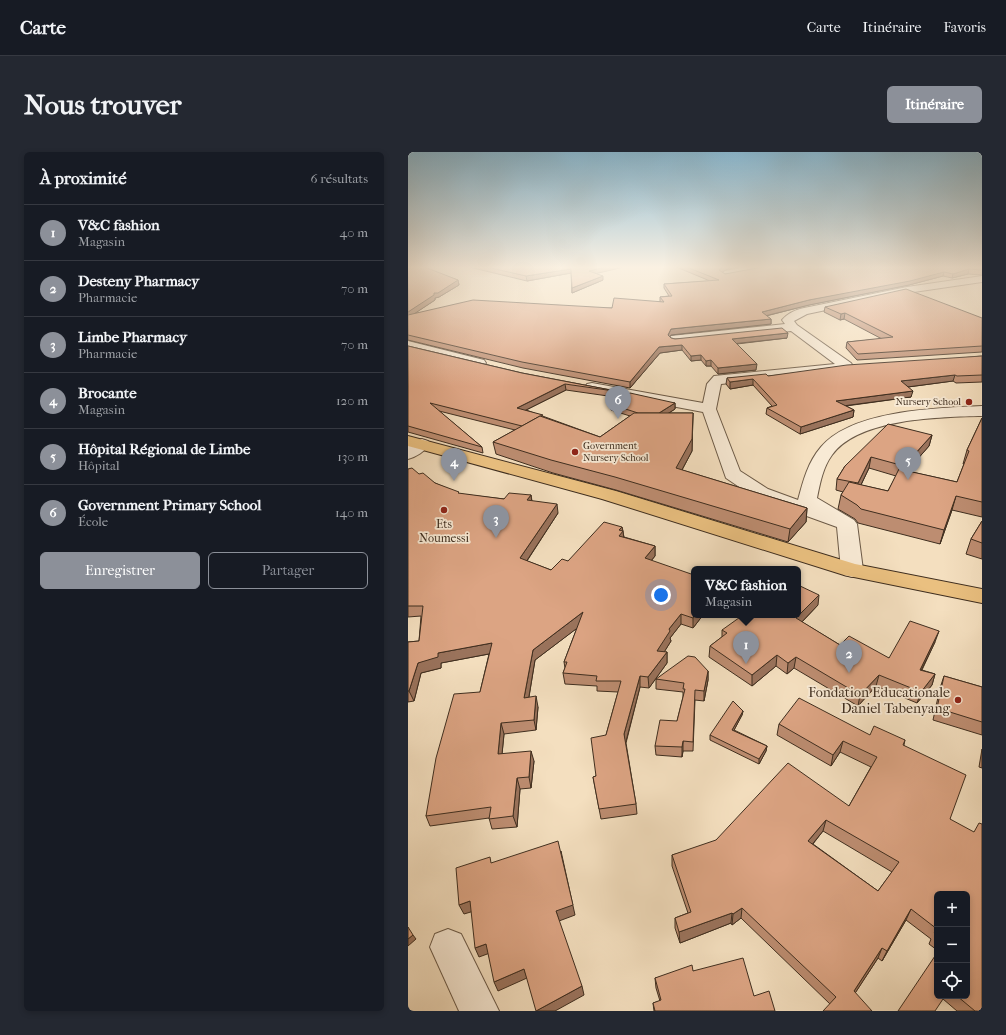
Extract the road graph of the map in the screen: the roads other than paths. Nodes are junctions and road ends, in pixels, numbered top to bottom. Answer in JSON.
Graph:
{"nodes":[{"id":1,"x":828,"y":306,"type":"edge"},
{"id":2,"x":792,"y":327,"type":"junction"},
{"id":3,"x":675,"y":339,"type":"edge"},
{"id":4,"x":408,"y":345,"type":"edge"},
{"id":5,"x":490,"y":366,"type":"edge"},
{"id":6,"x":578,"y":384,"type":"edge"},
{"id":7,"x":709,"y":409,"type":"junction"},
{"id":8,"x":982,"y":411,"type":"edge"},
{"id":9,"x":413,"y":446,"type":"edge"},
{"id":10,"x":847,"y":524,"type":"junction"},
{"id":11,"x":852,"y":570,"type":"junction"},
{"id":12,"x":982,"y":596,"type":"edge"},
{"id":13,"x":448,"y":947,"type":"dead end"},
{"id":14,"x":479,"y":1011,"type":"edge"}],
"edges":[{"from":1,"to":2,"type":"street"},
{"from":2,"to":3,"type":"street"},
{"from":2,"to":7,"type":"street"},
{"from":4,"to":5,"type":"street"},
{"from":6,"to":7,"type":"street"},
{"from":7,"to":10,"type":"street"},
{"from":8,"to":10,"type":"street"},
{"from":9,"to":11,"type":"highway"},
{"from":10,"to":11,"type":"street"},
{"from":11,"to":12,"type":"highway"},
{"from":13,"to":14,"type":"street"}]}
